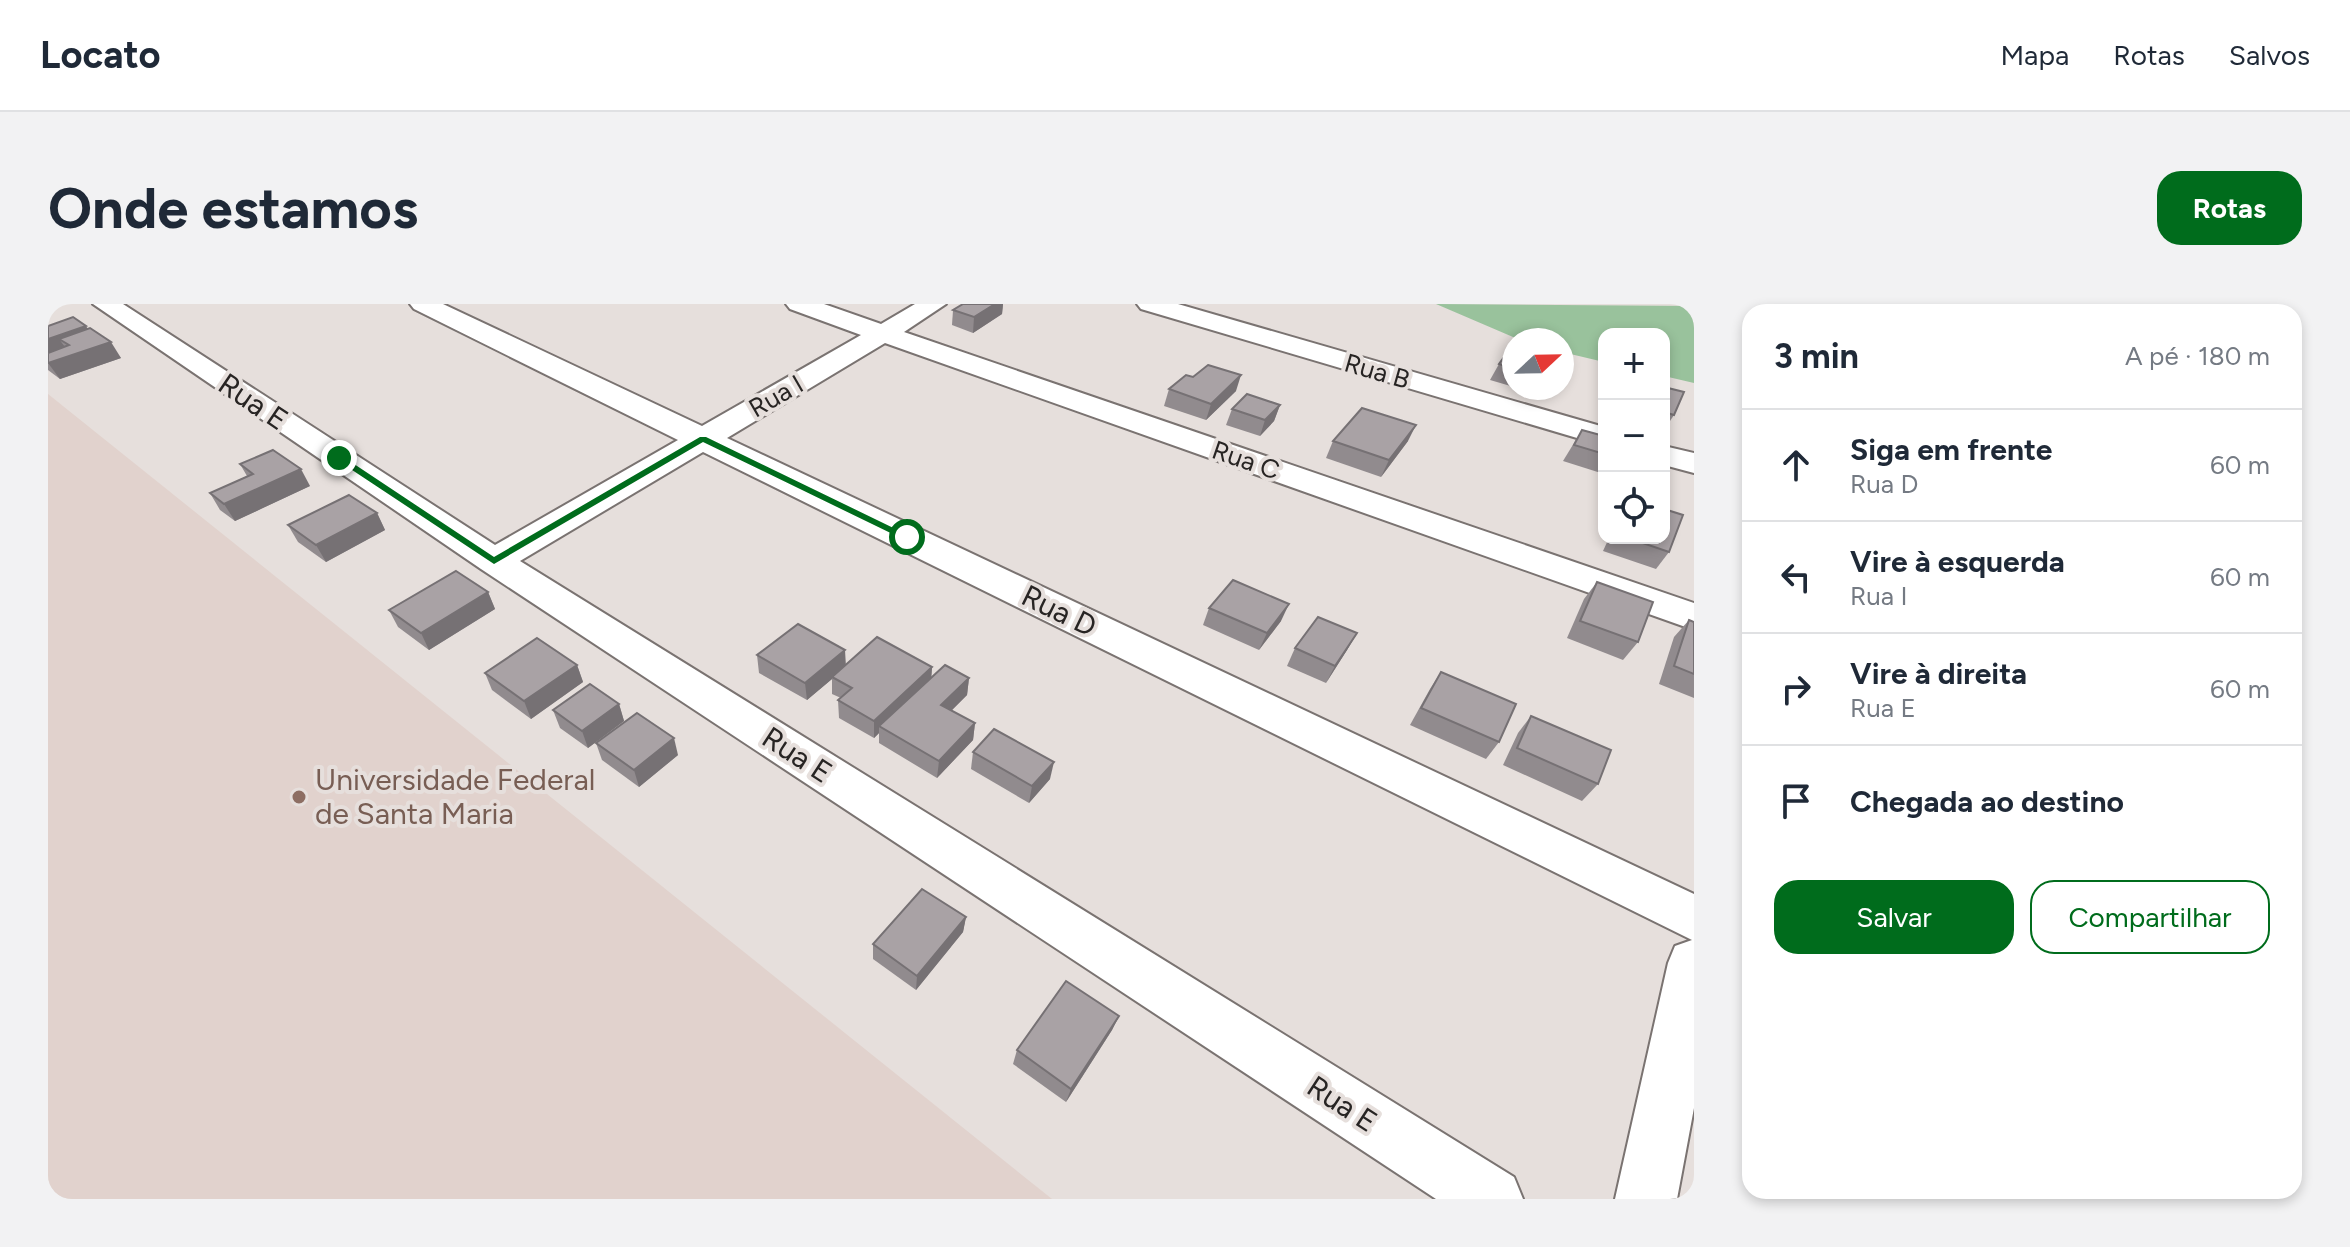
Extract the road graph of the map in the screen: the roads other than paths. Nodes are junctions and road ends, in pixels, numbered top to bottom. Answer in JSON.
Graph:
{"nodes":[{"id":1,"x":106,"y":304,"type":"edge"},
{"id":2,"x":423,"y":304,"type":"edge"},
{"id":3,"x":799,"y":304,"type":"edge"},
{"id":4,"x":933,"y":304,"type":"edge"},
{"id":5,"x":1150,"y":304,"type":"edge"},
{"id":6,"x":883,"y":334,"type":"junction"},
{"id":7,"x":1598,"y":435,"type":"edge"},
{"id":8,"x":703,"y":439,"type":"junction"},
{"id":9,"x":1670,"y":457,"type":"edge"},
{"id":10,"x":1694,"y":463,"type":"edge"},
{"id":11,"x":494,"y":561,"type":"junction"},
{"id":12,"x":1694,"y":617,"type":"edge"},
{"id":13,"x":1694,"y":918,"type":"edge"},
{"id":14,"x":1694,"y":963,"type":"edge"},
{"id":15,"x":1492,"y":1199,"type":"edge"},
{"id":16,"x":1646,"y":1199,"type":"edge"}],
"edges":[{"from":1,"to":11,"type":"street","name":"Rua E"},
{"from":2,"to":8,"type":"street","name":"Rua D"},
{"from":3,"to":6,"type":"street","name":"Rua C"},
{"from":4,"to":6,"type":"street","name":"Rua I"},
{"from":5,"to":7,"type":"street","name":"Rua B"},
{"from":6,"to":8,"type":"street","name":"Rua I"},
{"from":6,"to":12,"type":"street","name":"Rua C"},
{"from":8,"to":11,"type":"street","name":"Rua I"},
{"from":8,"to":13,"type":"street","name":"Rua D"},
{"from":9,"to":10,"type":"street"},
{"from":11,"to":15,"type":"street","name":"Rua E"},
{"from":14,"to":16,"type":"street"}]}
